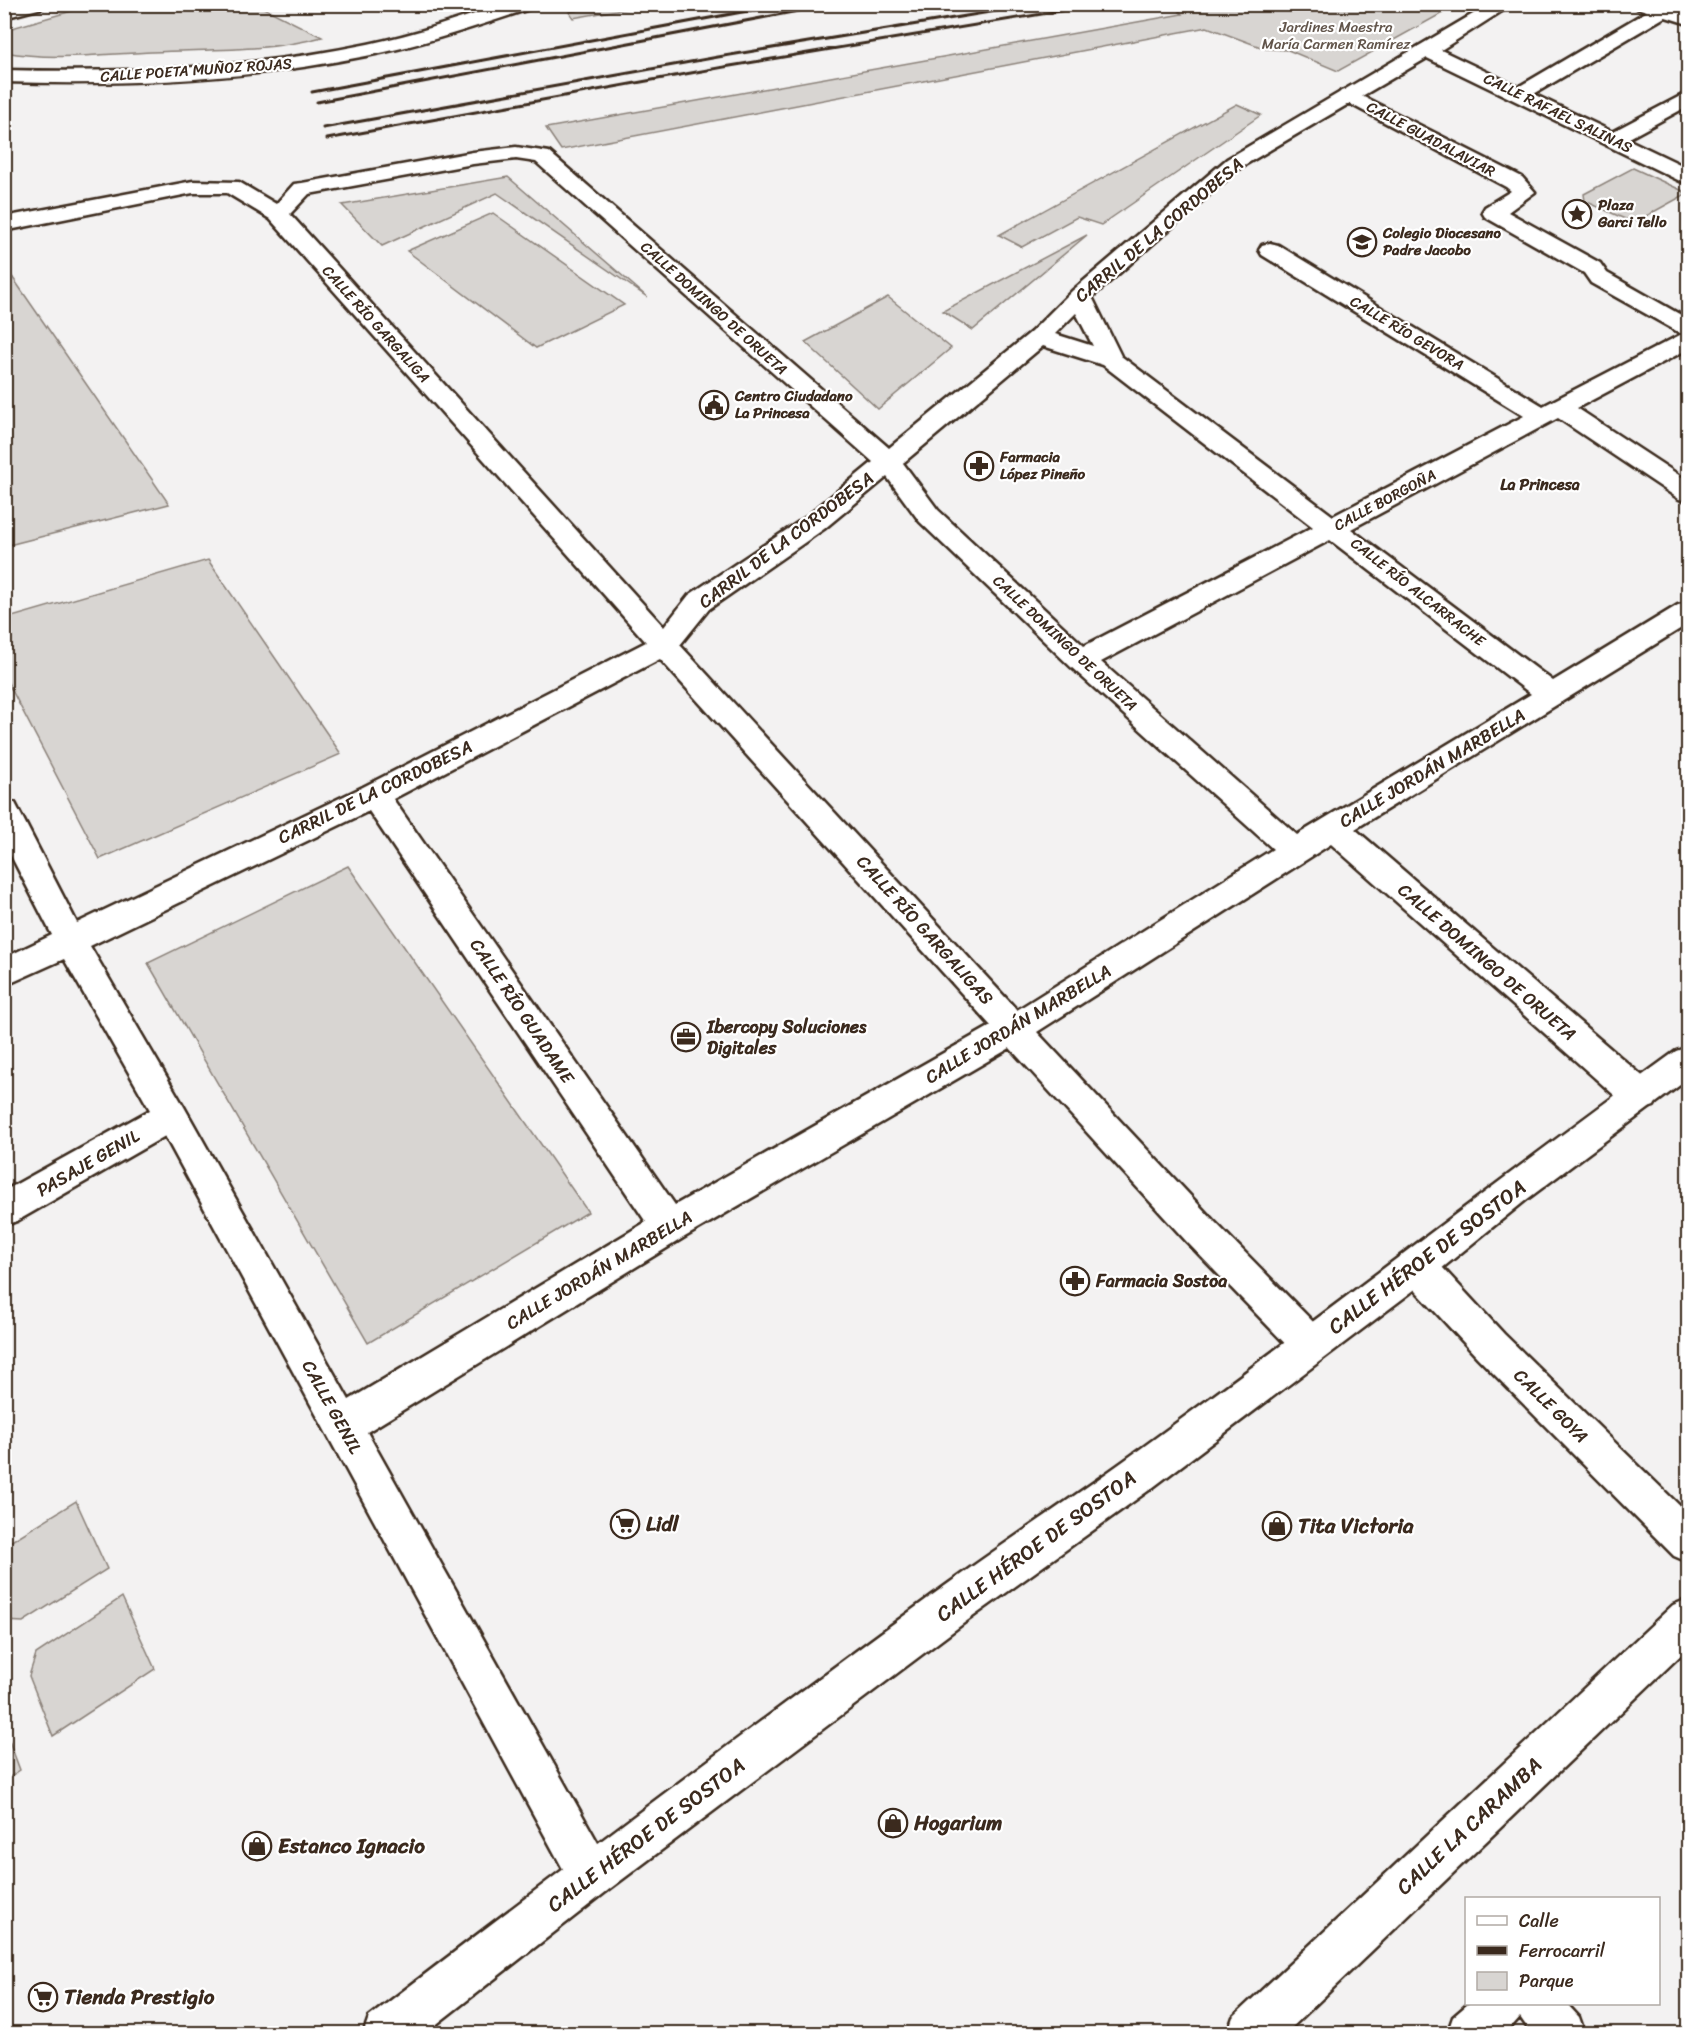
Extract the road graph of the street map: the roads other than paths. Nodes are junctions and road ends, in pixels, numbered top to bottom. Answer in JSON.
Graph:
{"nodes":[{"id":1,"x":35,"y":4,"type":"edge"},
{"id":2,"x":525,"y":4,"type":"edge"},
{"id":3,"x":1504,"y":4,"type":"edge"},
{"id":4,"x":1653,"y":7,"type":"edge"},
{"id":5,"x":4,"y":12,"type":"edge"},
{"id":6,"x":1689,"y":18,"type":"edge"},
{"id":7,"x":1426,"y":50,"type":"junction"},
{"id":8,"x":4,"y":76,"type":"edge"},
{"id":9,"x":1520,"y":94,"type":"junction"},
{"id":10,"x":1348,"y":95,"type":"junction"},
{"id":11,"x":1689,"y":98,"type":"edge"},
{"id":12,"x":1613,"y":139,"type":"junction"},
{"id":13,"x":1689,"y":176,"type":"edge"},
{"id":14,"x":278,"y":214,"type":"junction"},
{"id":15,"x":4,"y":224,"type":"edge"},
{"id":16,"x":1270,"y":250,"type":"dead end"},
{"id":17,"x":1080,"y":296,"type":"junction"},
{"id":18,"x":1689,"y":328,"type":"edge"},
{"id":19,"x":1039,"y":337,"type":"junction"},
{"id":20,"x":1689,"y":340,"type":"edge"},
{"id":21,"x":1111,"y":360,"type":"junction"},
{"id":22,"x":1552,"y":413,"type":"junction"},
{"id":23,"x":889,"y":462,"type":"junction"},
{"id":24,"x":1689,"y":493,"type":"edge"},
{"id":25,"x":1334,"y":527,"type":"junction"},
{"id":26,"x":1689,"y":612,"type":"edge"},
{"id":27,"x":664,"y":645,"type":"junction"},
{"id":28,"x":1081,"y":660,"type":"junction"},
{"id":29,"x":1552,"y":695,"type":"junction"},
{"id":30,"x":374,"y":795,"type":"junction"},
{"id":31,"x":4,"y":811,"type":"edge"},
{"id":32,"x":1334,"y":828,"type":"junction"},
{"id":33,"x":1295,"y":851,"type":"junction"},
{"id":34,"x":70,"y":940,"type":"junction"},
{"id":35,"x":4,"y":973,"type":"edge"},
{"id":36,"x":1014,"y":1029,"type":"junction"},
{"id":37,"x":1689,"y":1061,"type":"edge"},
{"id":38,"x":1642,"y":1096,"type":"junction"},
{"id":39,"x":171,"y":1115,"type":"junction"},
{"id":40,"x":4,"y":1210,"type":"edge"},
{"id":41,"x":670,"y":1227,"type":"junction"},
{"id":42,"x":1417,"y":1266,"type":"junction"},
{"id":43,"x":1311,"y":1345,"type":"junction"},
{"id":44,"x":342,"y":1426,"type":"junction"},
{"id":45,"x":1689,"y":1542,"type":"edge"},
{"id":46,"x":1689,"y":1620,"type":"edge"},
{"id":47,"x":591,"y":1875,"type":"junction"},
{"id":48,"x":1501,"y":2005,"type":"edge"},
{"id":49,"x":1539,"y":2005,"type":"edge"},
{"id":50,"x":386,"y":2034,"type":"edge"},
{"id":51,"x":1250,"y":2034,"type":"edge"},
{"id":52,"x":1470,"y":2034,"type":"edge"},
{"id":53,"x":1562,"y":2034,"type":"edge"}],
"edges":[{"from":1,"to":5,"type":"street"},
{"from":2,"to":8,"type":"street","name":"CALLE POETA MUÑOZ ROJAS"},
{"from":3,"to":7,"type":"street","name":"CARRIL DE LA CORDOBESA"},
{"from":4,"to":6,"type":"street"},
{"from":4,"to":9,"type":"street"},
{"from":7,"to":9,"type":"street","name":"CALLE RAFAEL SALINAS"},
{"from":7,"to":10,"type":"street","name":"CARRIL DE LA CORDOBESA"},
{"from":9,"to":12,"type":"street","name":"CALLE RAFAEL SALINAS"},
{"from":10,"to":17,"type":"street","name":"CARRIL DE LA CORDOBESA"},
{"from":10,"to":18,"type":"street","name":"CALLE GUADALAVIAR"},
{"from":11,"to":12,"type":"street"},
{"from":12,"to":13,"type":"street","name":"CALLE RAFAEL SALINAS"},
{"from":14,"to":15,"type":"street","name":"CALLE RÍO GARGALIGA"},
{"from":14,"to":23,"type":"street","name":"CALLE DOMINGO DE ORUETA"},
{"from":14,"to":27,"type":"street","name":"CALLE RÍO GARGALIGA"},
{"from":16,"to":22,"type":"street","name":"CALLE RÍO GEVORA"},
{"from":17,"to":19,"type":"street","name":"CARRIL DE LA CORDOBESA"},
{"from":17,"to":21,"type":"street","name":"CALLE RÍO ALCARRACHE"},
{"from":19,"to":21,"type":"street","name":"CALLE RÍO ALCARRACHE"},
{"from":19,"to":23,"type":"street","name":"CARRIL DE LA CORDOBESA"},
{"from":20,"to":22,"type":"street","name":"CALLE BORGOÑA"},
{"from":21,"to":25,"type":"street","name":"CALLE RÍO ALCARRACHE"},
{"from":22,"to":24,"type":"street","name":"CALLE RÍO GEVORA"},
{"from":22,"to":25,"type":"street","name":"CALLE BORGOÑA"},
{"from":23,"to":27,"type":"street","name":"CARRIL DE LA CORDOBESA"},
{"from":23,"to":28,"type":"street","name":"CALLE DOMINGO DE ORUETA"},
{"from":25,"to":28,"type":"street","name":"CALLE BORGOÑA"},
{"from":25,"to":29,"type":"street","name":"CALLE RÍO ALCARRACHE"},
{"from":26,"to":29,"type":"street","name":"CALLE JORDÁN MARBELLA"},
{"from":27,"to":30,"type":"street","name":"CARRIL DE LA CORDOBESA"},
{"from":27,"to":36,"type":"street","name":"CALLE RÍO GARGALIGAS"},
{"from":28,"to":33,"type":"street","name":"CALLE DOMINGO DE ORUETA"},
{"from":29,"to":32,"type":"street","name":"CALLE JORDÁN MARBELLA"},
{"from":30,"to":34,"type":"street","name":"CARRIL DE LA CORDOBESA"},
{"from":30,"to":41,"type":"street","name":"CALLE RÍO GUADAME"},
{"from":31,"to":34,"type":"street","name":"CALLE GENIL"},
{"from":32,"to":33,"type":"street","name":"CALLE JORDÁN MARBELLA"},
{"from":32,"to":38,"type":"street","name":"CALLE DOMINGO DE ORUETA"},
{"from":33,"to":36,"type":"street","name":"CALLE JORDÁN MARBELLA"},
{"from":34,"to":35,"type":"street","name":"CARRIL DE LA CORDOBESA"},
{"from":34,"to":39,"type":"street","name":"CALLE GENIL"},
{"from":36,"to":41,"type":"street","name":"CALLE JORDÁN MARBELLA"},
{"from":36,"to":43,"type":"street","name":"CALLE RÍO GARGALIGAS"},
{"from":37,"to":38,"type":"street","name":"CALLE HÉROE DE SOSTOA"},
{"from":38,"to":42,"type":"street","name":"CALLE HÉROE DE SOSTOA"},
{"from":39,"to":40,"type":"street","name":"PASAJE GENIL"},
{"from":39,"to":44,"type":"street","name":"CALLE GENIL"},
{"from":41,"to":44,"type":"street","name":"CALLE JORDÁN MARBELLA"},
{"from":42,"to":43,"type":"street","name":"CALLE HÉROE DE SOSTOA"},
{"from":42,"to":45,"type":"street","name":"CALLE GOYA"},
{"from":43,"to":47,"type":"street","name":"CALLE HÉROE DE SOSTOA"},
{"from":44,"to":47,"type":"street","name":"CALLE GENIL"},
{"from":46,"to":51,"type":"street","name":"CALLE LA CARAMBA"},
{"from":47,"to":50,"type":"street","name":"CALLE HÉROE DE SOSTOA"},
{"from":48,"to":52,"type":"street"},
{"from":49,"to":53,"type":"street"}]}
